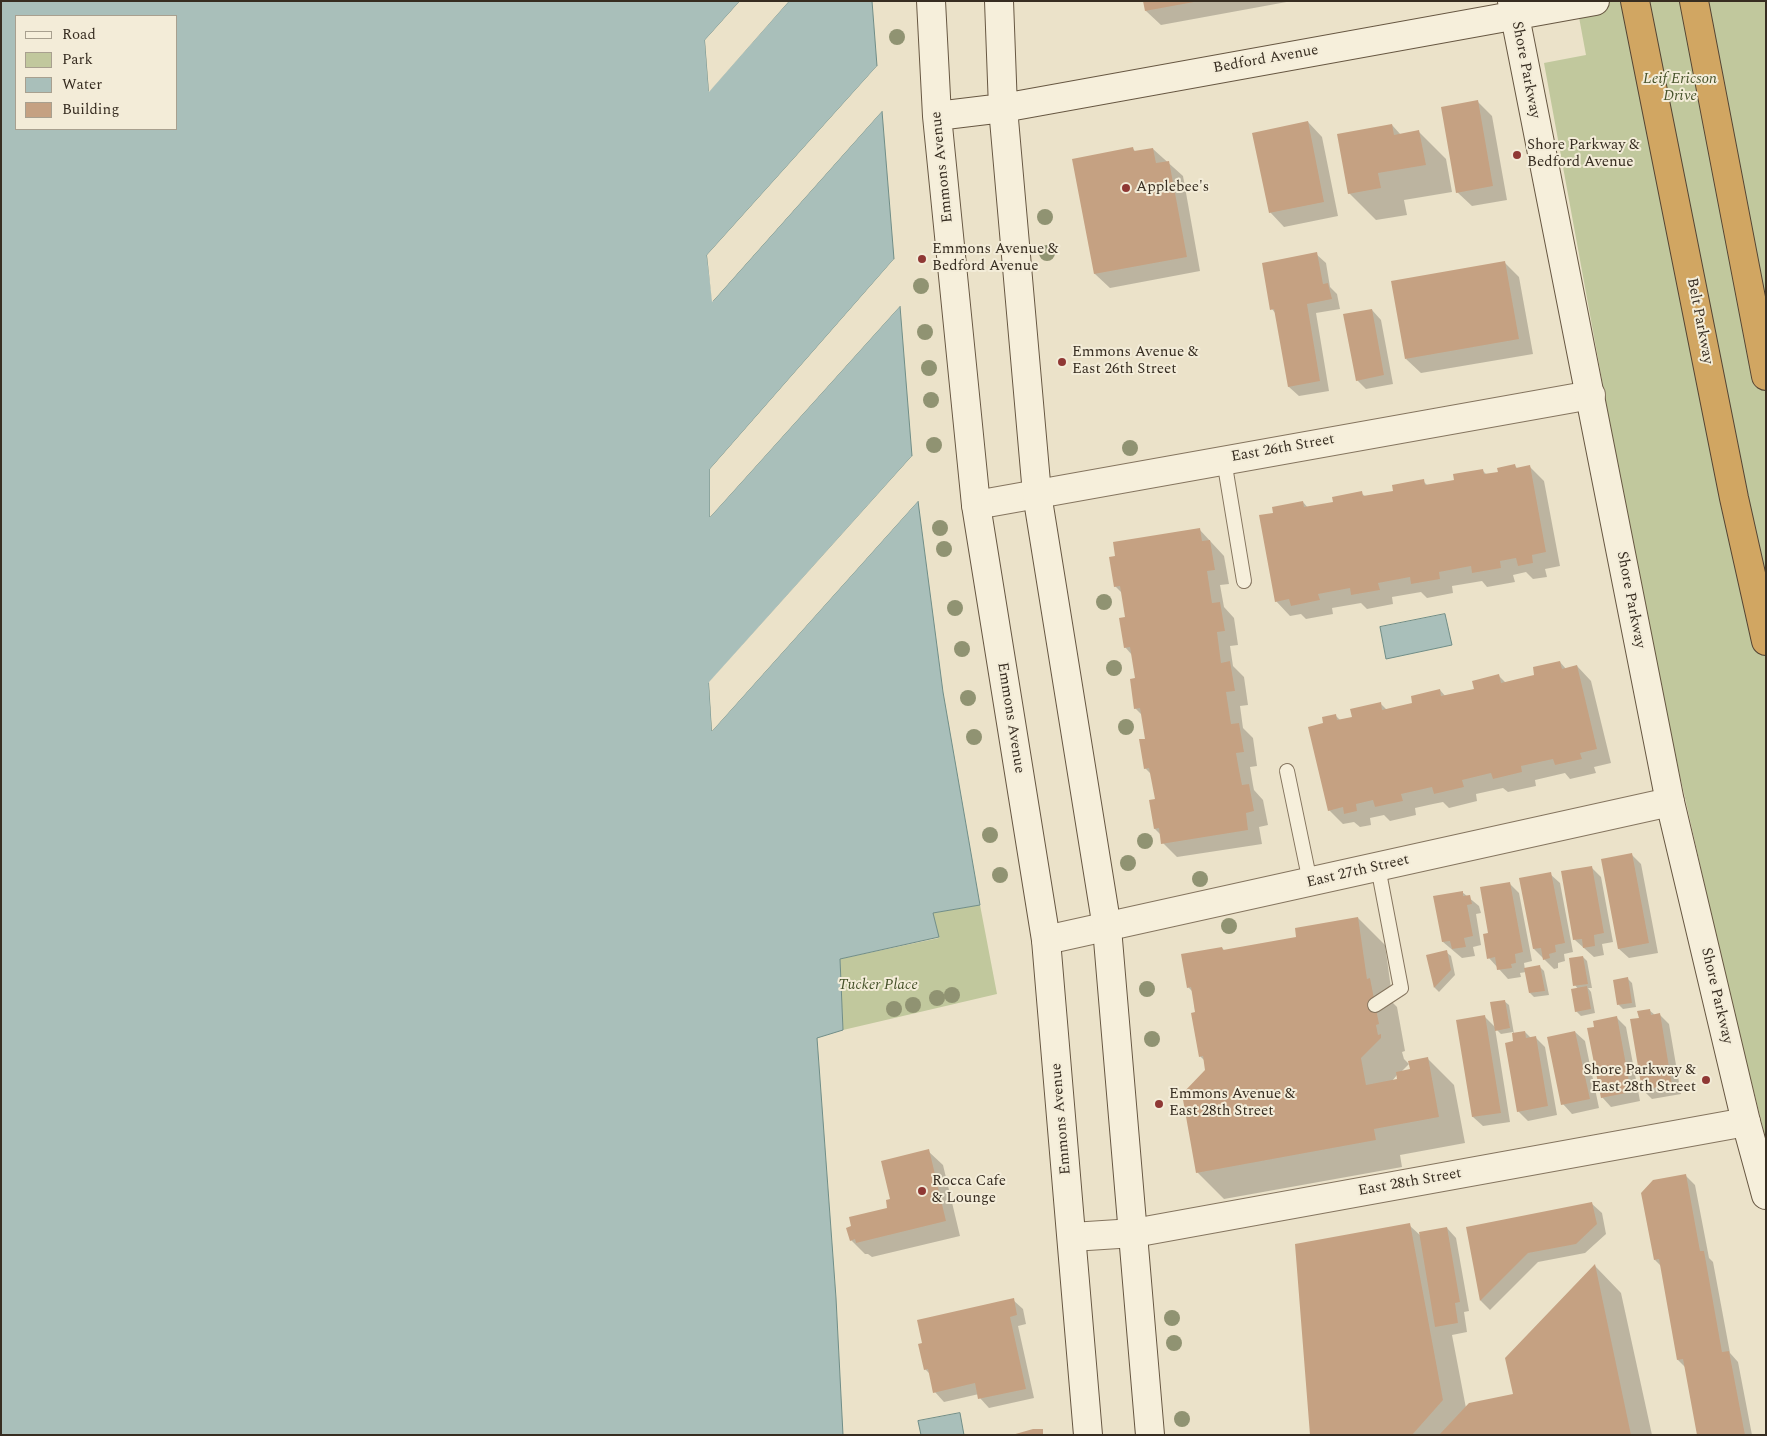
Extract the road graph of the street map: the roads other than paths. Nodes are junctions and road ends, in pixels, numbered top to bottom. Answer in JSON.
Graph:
{"nodes":[{"id":1,"x":931,"y":1,"type":"edge"},
{"id":2,"x":999,"y":1,"type":"edge"},
{"id":3,"x":1595,"y":1,"type":"edge"},
{"id":4,"x":1635,"y":1,"type":"edge"},
{"id":5,"x":1694,"y":1,"type":"edge"},
{"id":6,"x":1513,"y":8,"type":"edge"},
{"id":7,"x":1003,"y":108,"type":"junction"},
{"id":8,"x":937,"y":116,"type":"junction"},
{"id":9,"x":1766,"y":376,"type":"edge"},
{"id":10,"x":1591,"y":395,"type":"junction"},
{"id":11,"x":1224,"y":460,"type":"junction"},
{"id":12,"x":1037,"y":494,"type":"junction"},
{"id":13,"x":976,"y":505,"type":"junction"},
{"id":14,"x":1244,"y":581,"type":"dead end"},
{"id":15,"x":1766,"y":641,"type":"edge"},
{"id":16,"x":1287,"y":771,"type":"dead end"},
{"id":17,"x":1670,"y":802,"type":"junction"},
{"id":18,"x":1378,"y":867,"type":"junction"},
{"id":19,"x":1310,"y":882,"type":"junction"},
{"id":20,"x":1108,"y":928,"type":"junction"},
{"id":21,"x":1046,"y":940,"type":"junction"},
{"id":22,"x":1376,"y":1005,"type":"dead end"},
{"id":23,"x":1746,"y":1122,"type":"junction"},
{"id":24,"x":1766,"y":1195,"type":"edge"},
{"id":25,"x":1134,"y":1233,"type":"junction"},
{"id":26,"x":1072,"y":1237,"type":"junction"},
{"id":27,"x":1088,"y":1435,"type":"edge"},
{"id":28,"x":1150,"y":1435,"type":"edge"}],
"edges":[{"from":1,"to":8,"type":"main road","name":"Emmons Avenue"},
{"from":2,"to":7,"type":"main road"},
{"from":3,"to":6,"type":"main road","name":"Bedford Avenue"},
{"from":4,"to":15,"type":"highway","name":"Belt Parkway"},
{"from":5,"to":9,"type":"highway"},
{"from":6,"to":7,"type":"main road","name":"Bedford Avenue"},
{"from":6,"to":10,"type":"main road","name":"Shore Parkway"},
{"from":7,"to":8,"type":"main road","name":"Bedford Avenue"},
{"from":7,"to":12,"type":"main road"},
{"from":8,"to":13,"type":"main road","name":"Emmons Avenue"},
{"from":10,"to":11,"type":"main road","name":"East 26th Street"},
{"from":10,"to":17,"type":"main road","name":"Shore Parkway"},
{"from":11,"to":12,"type":"main road","name":"East 26th Street"},
{"from":11,"to":14,"type":"lane"},
{"from":12,"to":13,"type":"main road","name":"East 26th Street"},
{"from":12,"to":20,"type":"main road"},
{"from":13,"to":21,"type":"main road","name":"Emmons Avenue"},
{"from":16,"to":19,"type":"lane"},
{"from":17,"to":18,"type":"main road","name":"East 27th Street"},
{"from":17,"to":23,"type":"main road","name":"Shore Parkway"},
{"from":18,"to":19,"type":"main road","name":"East 27th Street"},
{"from":18,"to":22,"type":"lane"},
{"from":19,"to":20,"type":"main road","name":"East 27th Street"},
{"from":20,"to":21,"type":"main road","name":"East 27th Street"},
{"from":20,"to":25,"type":"main road"},
{"from":21,"to":26,"type":"main road","name":"Emmons Avenue"},
{"from":23,"to":24,"type":"main road","name":"Shore Parkway"},
{"from":23,"to":25,"type":"main road","name":"East 28th Street"},
{"from":25,"to":26,"type":"main road","name":"East 28th Street"},
{"from":25,"to":28,"type":"main road"},
{"from":26,"to":27,"type":"main road","name":"Emmons Avenue"}]}
